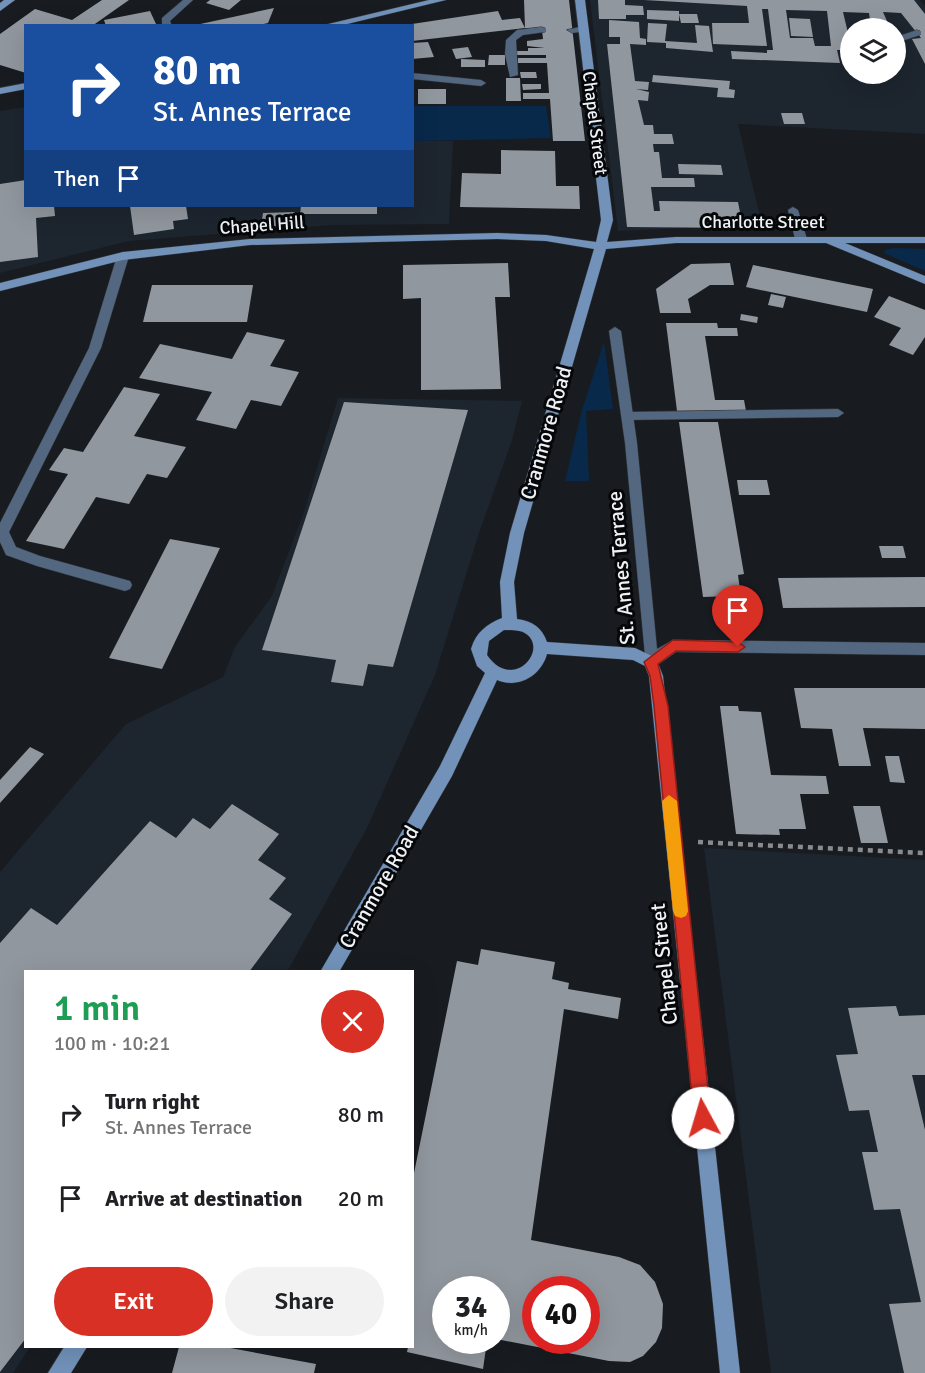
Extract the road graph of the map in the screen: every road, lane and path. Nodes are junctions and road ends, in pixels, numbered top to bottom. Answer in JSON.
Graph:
{"nodes":[{"id":1,"x":10,"y":0,"type":"edge"},
{"id":2,"x":188,"y":0,"type":"edge"},
{"id":3,"x":441,"y":0,"type":"edge"},
{"id":4,"x":580,"y":0,"type":"edge"},
{"id":5,"x":0,"y":8,"type":"edge"},
{"id":6,"x":166,"y":24,"type":"edge"},
{"id":7,"x":333,"y":24,"type":"edge"},
{"id":8,"x":542,"y":30,"type":"dead end"},
{"id":9,"x":917,"y":33,"type":"dead end"},
{"id":10,"x":906,"y":37,"type":"edge"},
{"id":11,"x":513,"y":75,"type":"dead end"},
{"id":12,"x":414,"y":76,"type":"edge"},
{"id":13,"x":481,"y":83,"type":"dead end"},
{"id":14,"x":24,"y":86,"type":"edge"},
{"id":15,"x":0,"y":91,"type":"edge"},
{"id":16,"x":793,"y":210,"type":"dead end"},
{"id":17,"x":801,"y":239,"type":"junction"},
{"id":18,"x":822,"y":239,"type":"junction"},
{"id":19,"x":925,"y":240,"type":"edge"},
{"id":20,"x":601,"y":246,"type":"junction"},
{"id":21,"x":123,"y":256,"type":"junction"},
{"id":22,"x":925,"y":280,"type":"edge"},
{"id":23,"x":0,"y":287,"type":"edge"},
{"id":24,"x":615,"y":332,"type":"dead end"},
{"id":25,"x":838,"y":413,"type":"dead end"},
{"id":26,"x":627,"y":416,"type":"junction"},
{"id":27,"x":125,"y":585,"type":"dead end"},
{"id":28,"x":510,"y":624,"type":"junction"},
{"id":29,"x":542,"y":648,"type":"junction"},
{"id":30,"x":925,"y":649,"type":"edge"},
{"id":31,"x":651,"y":662,"type":"junction"},
{"id":32,"x":493,"y":672,"type":"junction"},
{"id":33,"x":673,"y":840,"type":"junction"},
{"id":34,"x":925,"y":853,"type":"edge"},
{"id":35,"x":330,"y":970,"type":"edge"},
{"id":36,"x":76,"y":1348,"type":"edge"},
{"id":37,"x":58,"y":1373,"type":"edge"},
{"id":38,"x":730,"y":1373,"type":"edge"}],
"edges":[{"from":1,"to":5,"type":"street"},
{"from":2,"to":6,"type":"street"},
{"from":3,"to":7,"type":"street"},
{"from":4,"to":20,"type":"street","name":"Chapel Street"},
{"from":8,"to":11,"type":"street"},
{"from":9,"to":10,"type":"street"},
{"from":12,"to":13,"type":"street"},
{"from":14,"to":15,"type":"street"},
{"from":16,"to":17,"type":"street"},
{"from":17,"to":18,"type":"street","name":"Charlotte Street"},
{"from":17,"to":20,"type":"street","name":"Charlotte Street"},
{"from":18,"to":19,"type":"street","name":"Charlotte Street"},
{"from":18,"to":22,"type":"street"},
{"from":20,"to":21,"type":"street","name":"Chapel Hill"},
{"from":20,"to":28,"type":"street","name":"Cranmore Road"},
{"from":21,"to":23,"type":"street","name":"Chapel Hill"},
{"from":21,"to":27,"type":"street"},
{"from":24,"to":26,"type":"street","name":"St. Annes Terrace"},
{"from":25,"to":26,"type":"street"},
{"from":26,"to":31,"type":"street","name":"St. Annes Terrace"},
{"from":28,"to":29,"type":"street"},
{"from":28,"to":32,"type":"street"},
{"from":29,"to":31,"type":"street"},
{"from":29,"to":32,"type":"street"},
{"from":30,"to":31,"type":"street","name":"St. Annes Terrace"},
{"from":31,"to":33,"type":"street","name":"Chapel Street"},
{"from":32,"to":35,"type":"street","name":"Cranmore Road"},
{"from":33,"to":34,"type":"path"},
{"from":33,"to":38,"type":"street","name":"Chapel Street"},
{"from":36,"to":37,"type":"street"}]}
